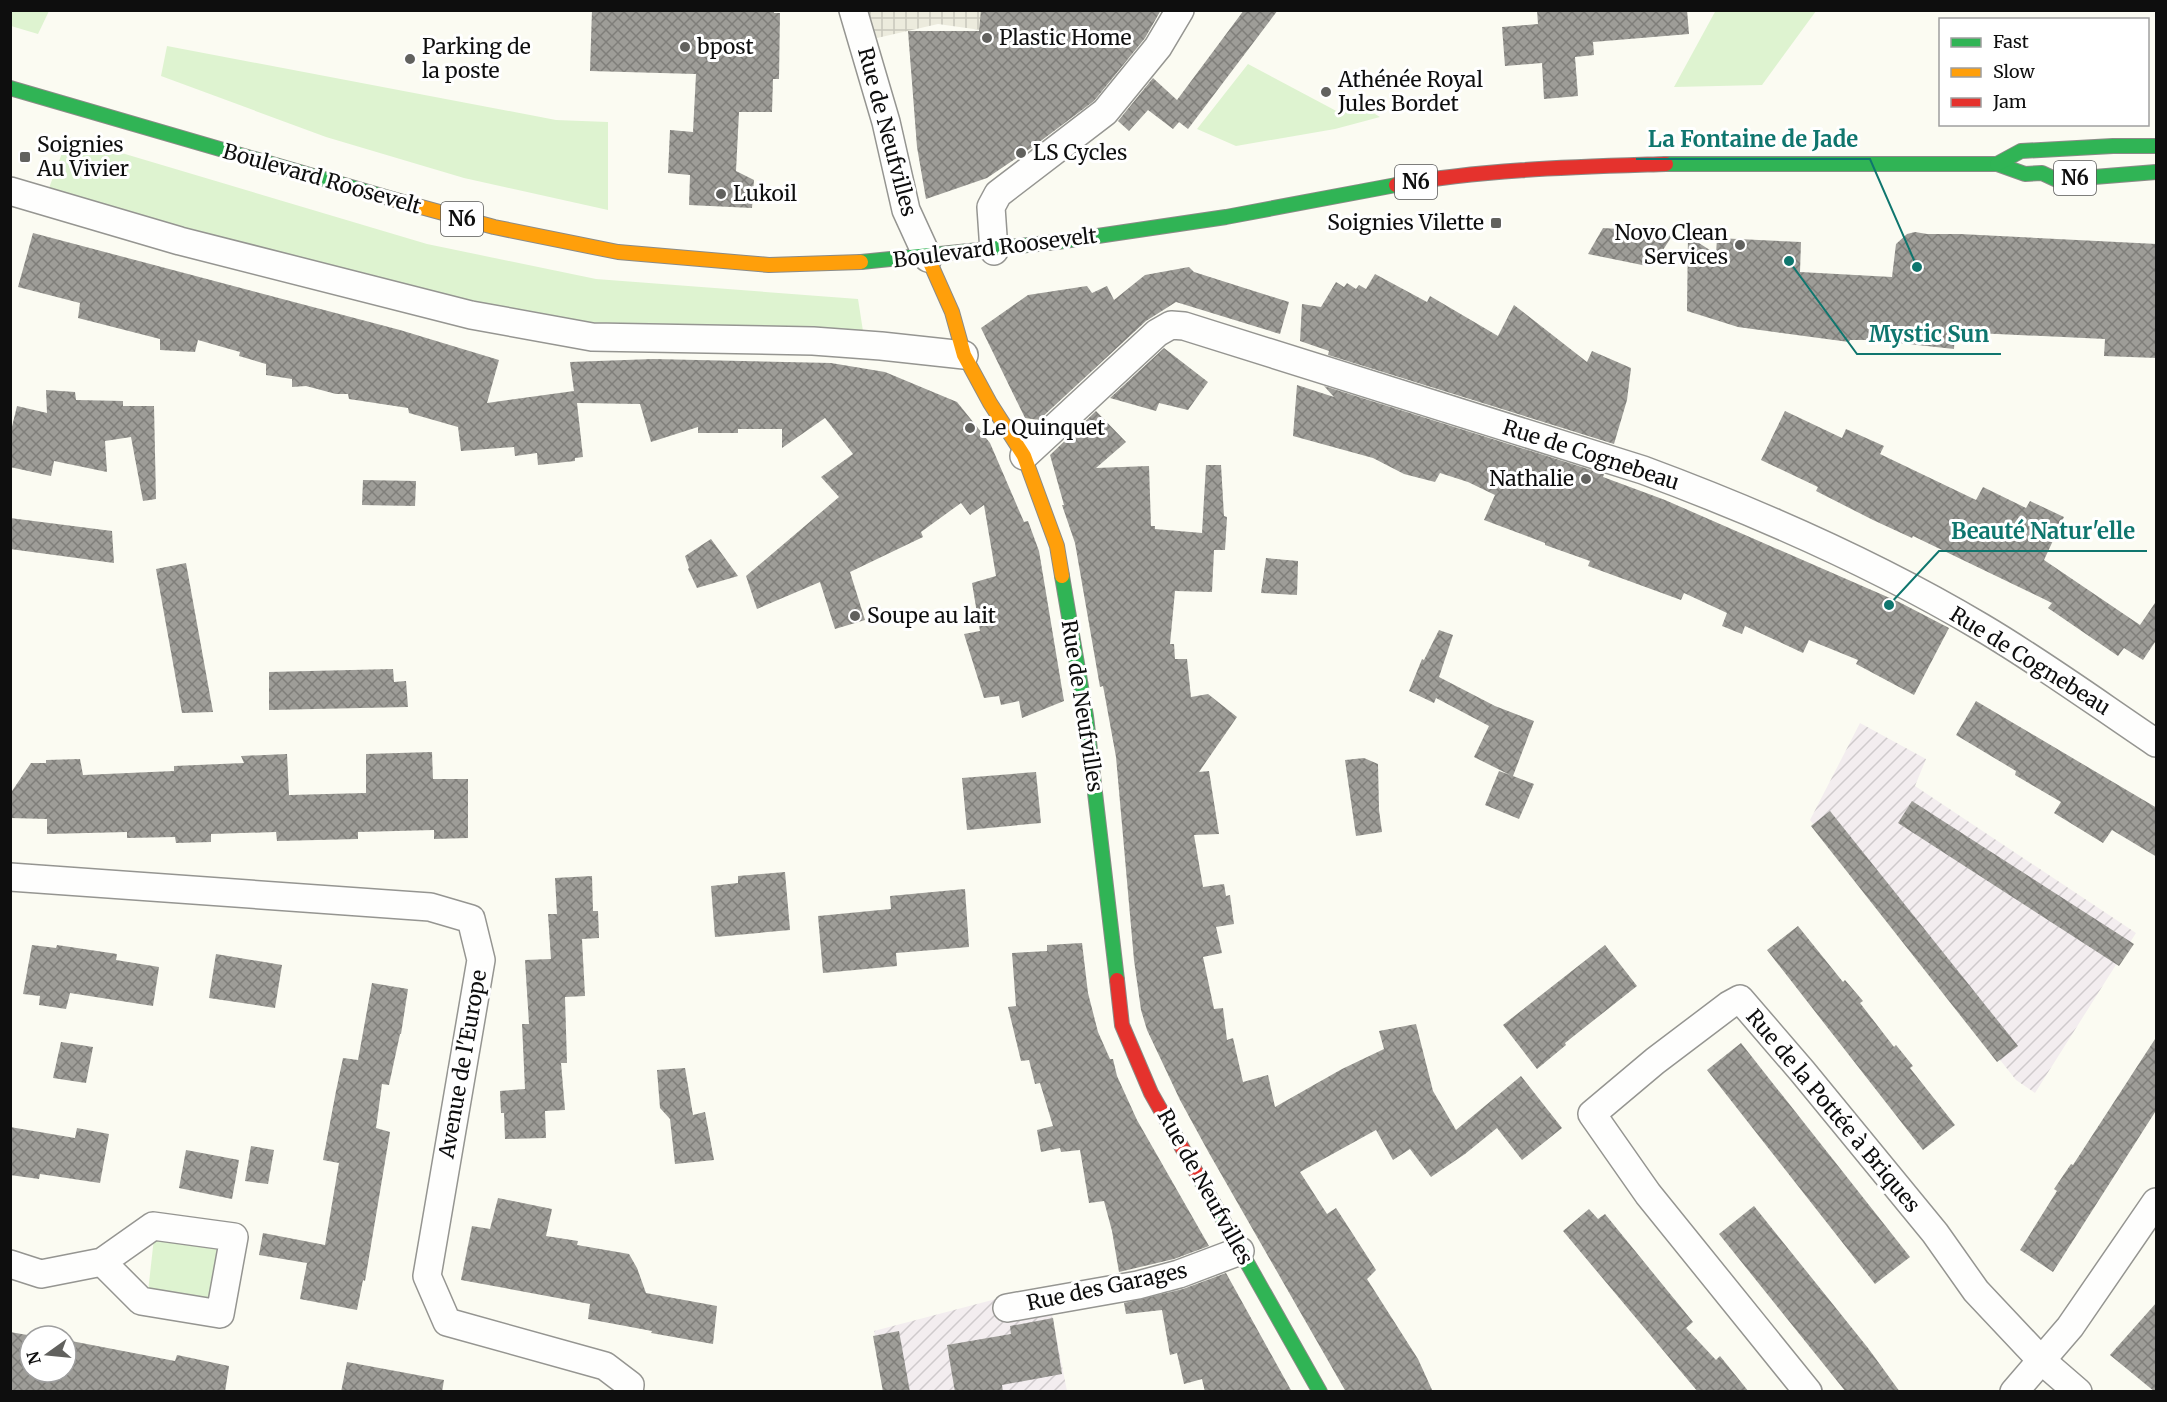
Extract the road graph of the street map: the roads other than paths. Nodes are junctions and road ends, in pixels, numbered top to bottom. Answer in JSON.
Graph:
{"nodes":[{"id":1,"x":854,"y":10,"type":"edge"},
{"id":2,"x":1180,"y":10,"type":"edge"},
{"id":3,"x":10,"y":88,"type":"edge"},
{"id":4,"x":2157,"y":146,"type":"edge"},
{"id":5,"x":1997,"y":164,"type":"junction"},
{"id":6,"x":2157,"y":172,"type":"edge"},
{"id":7,"x":10,"y":191,"type":"edge"},
{"id":8,"x":994,"y":251,"type":"junction"},
{"id":9,"x":928,"y":258,"type":"junction"},
{"id":10,"x":964,"y":356,"type":"junction"},
{"id":11,"x":1024,"y":456,"type":"junction"},
{"id":12,"x":2157,"y":743,"type":"edge"},
{"id":13,"x":10,"y":876,"type":"edge"},
{"id":14,"x":2157,"y":1202,"type":"edge"},
{"id":15,"x":1240,"y":1251,"type":"junction"},
{"id":16,"x":102,"y":1262,"type":"junction"},
{"id":17,"x":10,"y":1264,"type":"edge"},
{"id":18,"x":1007,"y":1308,"type":"dead end"},
{"id":19,"x":2040,"y":1360,"type":"junction"},
{"id":20,"x":629,"y":1392,"type":"edge"},
{"id":21,"x":1320,"y":1392,"type":"edge"},
{"id":22,"x":1808,"y":1392,"type":"edge"},
{"id":23,"x":2014,"y":1392,"type":"edge"},
{"id":24,"x":2078,"y":1392,"type":"edge"}],
"edges":[{"from":1,"to":9,"type":"street","name":"Rue de Neufvilles"},
{"from":2,"to":8,"type":"street"},
{"from":3,"to":9,"type":"main road","name":"Boulevard Roosevelt","number":"N6"},
{"from":4,"to":5,"type":"main road","name":"Boulevard Roosevelt","number":"N6"},
{"from":5,"to":6,"type":"main road","name":"Boulevard Roosevelt","number":"N6"},
{"from":5,"to":8,"type":"main road","name":"Boulevard Roosevelt","number":"N6"},
{"from":7,"to":10,"type":"street"},
{"from":8,"to":9,"type":"main road","name":"Boulevard Roosevelt","number":"N6"},
{"from":9,"to":10,"type":"main road","name":"Rue de Neufvilles"},
{"from":10,"to":11,"type":"main road","name":"Rue de Neufvilles"},
{"from":11,"to":12,"type":"street","name":"Rue de Cognebeau"},
{"from":11,"to":15,"type":"main road","name":"Rue de Neufvilles"},
{"from":13,"to":20,"type":"street","name":"Avenue de l'Europe"},
{"from":14,"to":19,"type":"street"},
{"from":15,"to":18,"type":"street","name":"Rue des Garages"},
{"from":15,"to":21,"type":"main road","name":"Rue de Neufvilles"},
{"from":16,"to":16,"type":"street"},
{"from":16,"to":17,"type":"street"},
{"from":19,"to":22,"type":"street","name":"Rue de la Pottée à Briques"},
{"from":19,"to":23,"type":"street"},
{"from":19,"to":24,"type":"street"}]}
